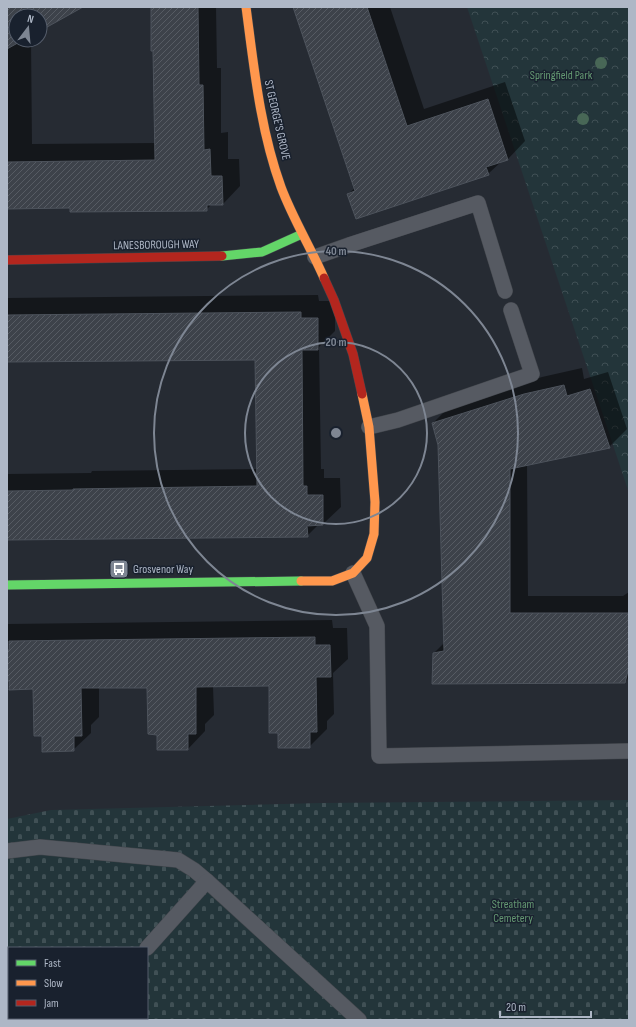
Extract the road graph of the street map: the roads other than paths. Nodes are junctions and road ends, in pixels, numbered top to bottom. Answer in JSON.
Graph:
{"nodes":[{"id":1,"x":246,"y":7,"type":"edge"},
{"id":2,"x":302,"y":234,"type":"junction"},
{"id":3,"x":315,"y":257,"type":"junction"},
{"id":4,"x":7,"y":260,"type":"edge"},
{"id":5,"x":505,"y":291,"type":"dead end"},
{"id":6,"x":511,"y":310,"type":"dead end"},
{"id":7,"x":369,"y":427,"type":"junction"},
{"id":8,"x":353,"y":573,"type":"junction"},
{"id":9,"x":7,"y":585,"type":"edge"},
{"id":10,"x":629,"y":751,"type":"edge"},
{"id":11,"x":7,"y":851,"type":"edge"},
{"id":12,"x":207,"y":880,"type":"junction"},
{"id":13,"x":148,"y":947,"type":"edge"},
{"id":14,"x":359,"y":1020,"type":"edge"}],
"edges":[{"from":1,"to":2,"type":"street","name":"ST GEORGE'S GROVE"},
{"from":2,"to":3,"type":"street"},
{"from":2,"to":4,"type":"street","name":"LANESBOROUGH WAY"},
{"from":3,"to":5,"type":"lane"},
{"from":3,"to":7,"type":"street"},
{"from":6,"to":7,"type":"lane"},
{"from":7,"to":8,"type":"street"},
{"from":8,"to":9,"type":"street"},
{"from":8,"to":10,"type":"lane"},
{"from":11,"to":12,"type":"lane"},
{"from":12,"to":13,"type":"lane"},
{"from":12,"to":14,"type":"lane"}]}
